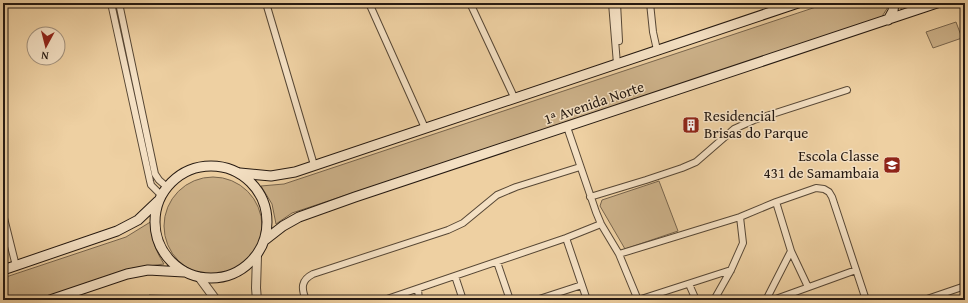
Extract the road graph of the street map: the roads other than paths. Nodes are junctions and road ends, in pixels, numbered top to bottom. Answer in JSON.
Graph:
{"nodes":[{"id":1,"x":111,"y":3,"type":"edge"},
{"id":2,"x":119,"y":3,"type":"edge"},
{"id":3,"x":266,"y":3,"type":"edge"},
{"id":4,"x":369,"y":3,"type":"edge"},
{"id":5,"x":470,"y":3,"type":"edge"},
{"id":6,"x":612,"y":3,"type":"edge"},
{"id":7,"x":617,"y":3,"type":"edge"},
{"id":8,"x":650,"y":3,"type":"edge"},
{"id":9,"x":798,"y":3,"type":"edge"},
{"id":10,"x":894,"y":3,"type":"edge"},
{"id":11,"x":938,"y":3,"type":"edge"},
{"id":12,"x":888,"y":20,"type":"junction"},
{"id":13,"x":657,"y":50,"type":"junction"},
{"id":14,"x":618,"y":63,"type":"junction"},
{"id":15,"x":847,"y":90,"type":"dead end"},
{"id":16,"x":514,"y":97,"type":"junction"},
{"id":17,"x":566,"y":127,"type":"junction"},
{"id":18,"x":425,"y":128,"type":"junction"},
{"id":19,"x":314,"y":165,"type":"junction"},
{"id":20,"x":580,"y":167,"type":"junction"},
{"id":21,"x":240,"y":173,"type":"junction"},
{"id":22,"x":167,"y":187,"type":"junction"},
{"id":23,"x":590,"y":197,"type":"junction"},
{"id":24,"x":160,"y":198,"type":"junction"},
{"id":25,"x":776,"y":202,"type":"junction"},
{"id":26,"x":3,"y":214,"type":"edge"},
{"id":27,"x":740,"y":217,"type":"junction"},
{"id":28,"x":601,"y":224,"type":"junction"},
{"id":29,"x":566,"y":238,"type":"junction"},
{"id":30,"x":265,"y":240,"type":"junction"},
{"id":31,"x":791,"y":251,"type":"junction"},
{"id":32,"x":619,"y":254,"type":"junction"},
{"id":33,"x":257,"y":256,"type":"junction"},
{"id":34,"x":497,"y":262,"type":"junction"},
{"id":35,"x":16,"y":266,"type":"junction"},
{"id":36,"x":3,"y":270,"type":"edge"},
{"id":37,"x":731,"y":270,"type":"junction"},
{"id":38,"x":856,"y":270,"type":"junction"},
{"id":39,"x":184,"y":272,"type":"junction"},
{"id":40,"x":455,"y":276,"type":"junction"},
{"id":41,"x":199,"y":278,"type":"junction"},
{"id":42,"x":689,"y":284,"type":"junction"},
{"id":43,"x":582,"y":285,"type":"junction"},
{"id":44,"x":965,"y":286,"type":"edge"},
{"id":45,"x":808,"y":287,"type":"junction"},
{"id":46,"x":418,"y":289,"type":"junction"},
{"id":47,"x":50,"y":300,"type":"edge"},
{"id":48,"x":216,"y":300,"type":"edge"},
{"id":49,"x":257,"y":300,"type":"edge"},
{"id":50,"x":306,"y":300,"type":"edge"},
{"id":51,"x":384,"y":300,"type":"edge"},
{"id":52,"x":419,"y":300,"type":"edge"},
{"id":53,"x":463,"y":300,"type":"edge"},
{"id":54,"x":510,"y":300,"type":"edge"},
{"id":55,"x":536,"y":300,"type":"edge"},
{"id":56,"x":587,"y":300,"type":"edge"},
{"id":57,"x":638,"y":300,"type":"edge"},
{"id":58,"x":696,"y":300,"type":"edge"},
{"id":59,"x":714,"y":300,"type":"edge"},
{"id":60,"x":766,"y":300,"type":"edge"},
{"id":61,"x":774,"y":300,"type":"edge"},
{"id":62,"x":866,"y":300,"type":"edge"},
{"id":63,"x":924,"y":300,"type":"edge"}],
"edges":[{"from":1,"to":24,"type":"street"},
{"from":2,"to":22,"type":"street"},
{"from":3,"to":19,"type":"street"},
{"from":4,"to":18,"type":"street"},
{"from":5,"to":16,"type":"street"},
{"from":6,"to":14,"type":"street"},
{"from":7,"to":14,"type":"street"},
{"from":8,"to":13,"type":"street"},
{"from":9,"to":13,"type":"main road","name":"1ᵃ Avenida Norte"},
{"from":10,"to":12,"type":"main road"},
{"from":11,"to":12,"type":"main road","name":"1ᵃ Avenida Norte"},
{"from":12,"to":17,"type":"main road","name":"1ᵃ Avenida Norte"},
{"from":13,"to":14,"type":"main road","name":"1ᵃ Avenida Norte"},
{"from":14,"to":16,"type":"main road","name":"1ᵃ Avenida Norte"},
{"from":15,"to":23,"type":"street"},
{"from":16,"to":18,"type":"main road","name":"1ᵃ Avenida Norte"},
{"from":17,"to":20,"type":"street"},
{"from":17,"to":30,"type":"main road","name":"1ᵃ Avenida Norte"},
{"from":18,"to":19,"type":"main road","name":"1ᵃ Avenida Norte"},
{"from":19,"to":21,"type":"main road","name":"1ᵃ Avenida Norte"},
{"from":20,"to":23,"type":"street"},
{"from":20,"to":50,"type":"street"},
{"from":21,"to":22,"type":"main road"},
{"from":21,"to":30,"type":"main road"},
{"from":22,"to":24,"type":"main road"},
{"from":23,"to":28,"type":"street"},
{"from":24,"to":35,"type":"main road"},
{"from":24,"to":39,"type":"main road"},
{"from":25,"to":27,"type":"street"},
{"from":25,"to":31,"type":"street"},
{"from":25,"to":38,"type":"street"},
{"from":26,"to":35,"type":"street"},
{"from":27,"to":32,"type":"street"},
{"from":27,"to":37,"type":"street"},
{"from":28,"to":29,"type":"street"},
{"from":28,"to":32,"type":"street"},
{"from":29,"to":34,"type":"street"},
{"from":29,"to":43,"type":"street"},
{"from":30,"to":33,"type":"main road"},
{"from":31,"to":45,"type":"street"},
{"from":31,"to":60,"type":"street"},
{"from":32,"to":57,"type":"street"},
{"from":33,"to":41,"type":"main road"},
{"from":33,"to":49,"type":"street"},
{"from":34,"to":40,"type":"street"},
{"from":34,"to":54,"type":"street"},
{"from":35,"to":36,"type":"main road"},
{"from":37,"to":42,"type":"street"},
{"from":37,"to":59,"type":"street"},
{"from":38,"to":45,"type":"street"},
{"from":38,"to":62,"type":"street"},
{"from":39,"to":41,"type":"main road"},
{"from":39,"to":47,"type":"main road"},
{"from":40,"to":46,"type":"street"},
{"from":40,"to":53,"type":"street"},
{"from":41,"to":48,"type":"street"},
{"from":42,"to":57,"type":"street"},
{"from":42,"to":58,"type":"street"},
{"from":43,"to":55,"type":"street"},
{"from":43,"to":56,"type":"street"},
{"from":44,"to":63,"type":"street"},
{"from":45,"to":61,"type":"street"},
{"from":46,"to":51,"type":"street"},
{"from":46,"to":52,"type":"street"}]}
